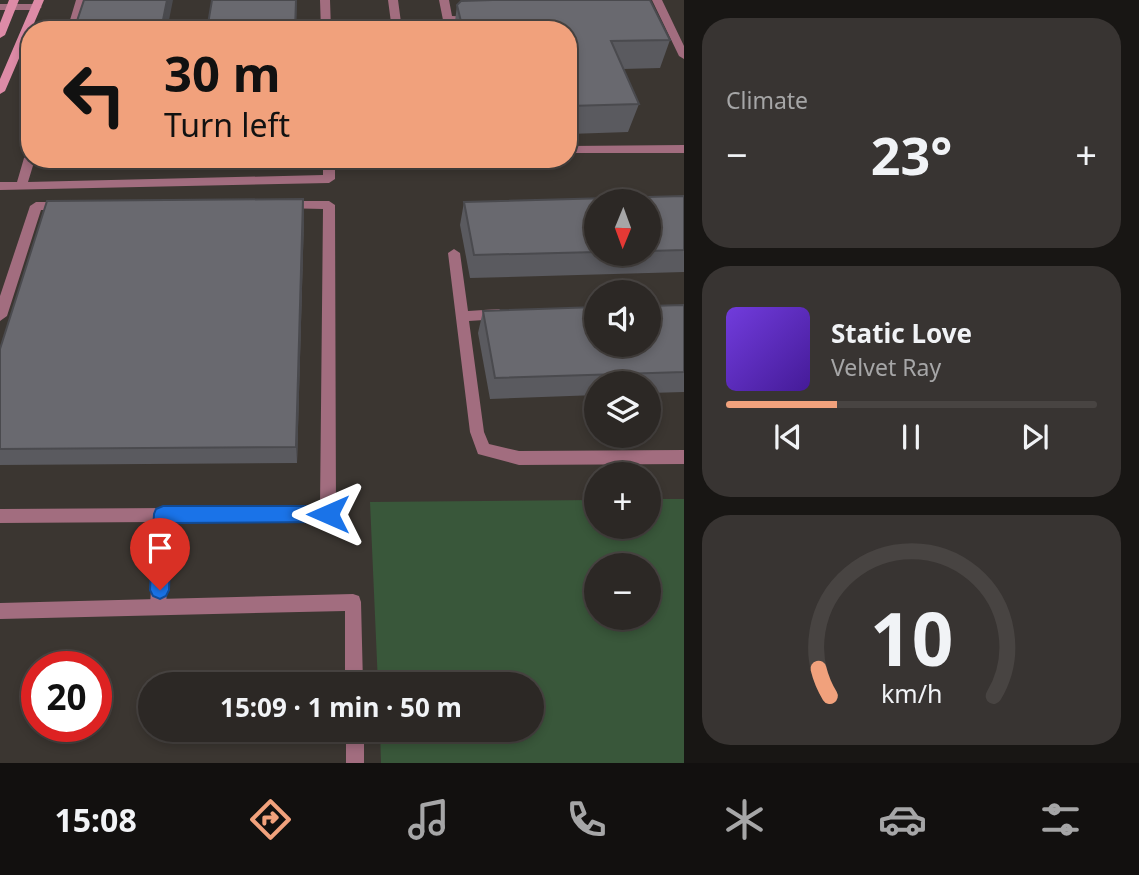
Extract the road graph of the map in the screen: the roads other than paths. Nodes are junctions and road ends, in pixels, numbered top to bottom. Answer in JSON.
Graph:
{"nodes":[{"id":1,"x":81,"y":0,"type":"edge"},
{"id":2,"x":325,"y":0,"type":"edge"},
{"id":3,"x":393,"y":0,"type":"edge"},
{"id":4,"x":444,"y":0,"type":"edge"},
{"id":5,"x":657,"y":0,"type":"edge"},
{"id":6,"x":38,"y":4,"type":"edge"},
{"id":7,"x":8,"y":5,"type":"edge"},
{"id":8,"x":652,"y":15,"type":"edge"},
{"id":9,"x":664,"y":15,"type":"junction"},
{"id":10,"x":482,"y":20,"type":"edge"},
{"id":11,"x":30,"y":21,"type":"edge"},
{"id":12,"x":75,"y":21,"type":"edge"},
{"id":13,"x":326,"y":21,"type":"edge"},
{"id":14,"x":396,"y":21,"type":"edge"},
{"id":15,"x":448,"y":21,"type":"edge"},
{"id":16,"x":475,"y":21,"type":"edge"},
{"id":17,"x":0,"y":35,"type":"edge"},
{"id":18,"x":21,"y":42,"type":"edge"},
{"id":19,"x":684,"y":56,"type":"edge"},
{"id":20,"x":0,"y":90,"type":"edge"},
{"id":21,"x":684,"y":149,"type":"edge"},
{"id":22,"x":577,"y":150,"type":"edge"},
{"id":23,"x":26,"y":168,"type":"edge"},
{"id":24,"x":329,"y":168,"type":"edge"},
{"id":25,"x":0,"y":186,"type":"edge"},
{"id":26,"x":20,"y":186,"type":"junction"},
{"id":27,"x":273,"y":205,"type":"edge"},
{"id":28,"x":78,"y":206,"type":"edge"},
{"id":29,"x":454,"y":253,"type":"dead end"},
{"id":30,"x":516,"y":314,"type":"edge"},
{"id":31,"x":0,"y":316,"type":"edge"},
{"id":32,"x":462,"y":316,"type":"junction"},
{"id":33,"x":684,"y":457,"type":"edge"},
{"id":34,"x":163,"y":514,"type":"junction"},
{"id":35,"x":0,"y":516,"type":"edge"},
{"id":36,"x":158,"y":606,"type":"junction"},
{"id":37,"x":0,"y":611,"type":"edge"},
{"id":38,"x":354,"y":672,"type":"edge"},
{"id":39,"x":355,"y":742,"type":"edge"},
{"id":40,"x":355,"y":763,"type":"edge"}],
"edges":[{"from":1,"to":12,"type":"street"},
{"from":2,"to":13,"type":"street"},
{"from":3,"to":14,"type":"street"},
{"from":4,"to":15,"type":"street"},
{"from":5,"to":9,"type":"street"},
{"from":6,"to":7,"type":"street"},
{"from":6,"to":11,"type":"main road"},
{"from":7,"to":17,"type":"main road"},
{"from":8,"to":9,"type":"street"},
{"from":9,"to":19,"type":"street"},
{"from":10,"to":16,"type":"street"},
{"from":18,"to":20,"type":"main road"},
{"from":21,"to":22,"type":"street"},
{"from":23,"to":26,"type":"street"},
{"from":24,"to":26,"type":"street"},
{"from":25,"to":26,"type":"street"},
{"from":27,"to":34,"type":"street"},
{"from":28,"to":31,"type":"street"},
{"from":29,"to":32,"type":"street"},
{"from":30,"to":32,"type":"street"},
{"from":32,"to":33,"type":"street"},
{"from":34,"to":35,"type":"street"},
{"from":34,"to":36,"type":"street"},
{"from":36,"to":37,"type":"street"},
{"from":36,"to":38,"type":"street"},
{"from":39,"to":40,"type":"street"}]}
